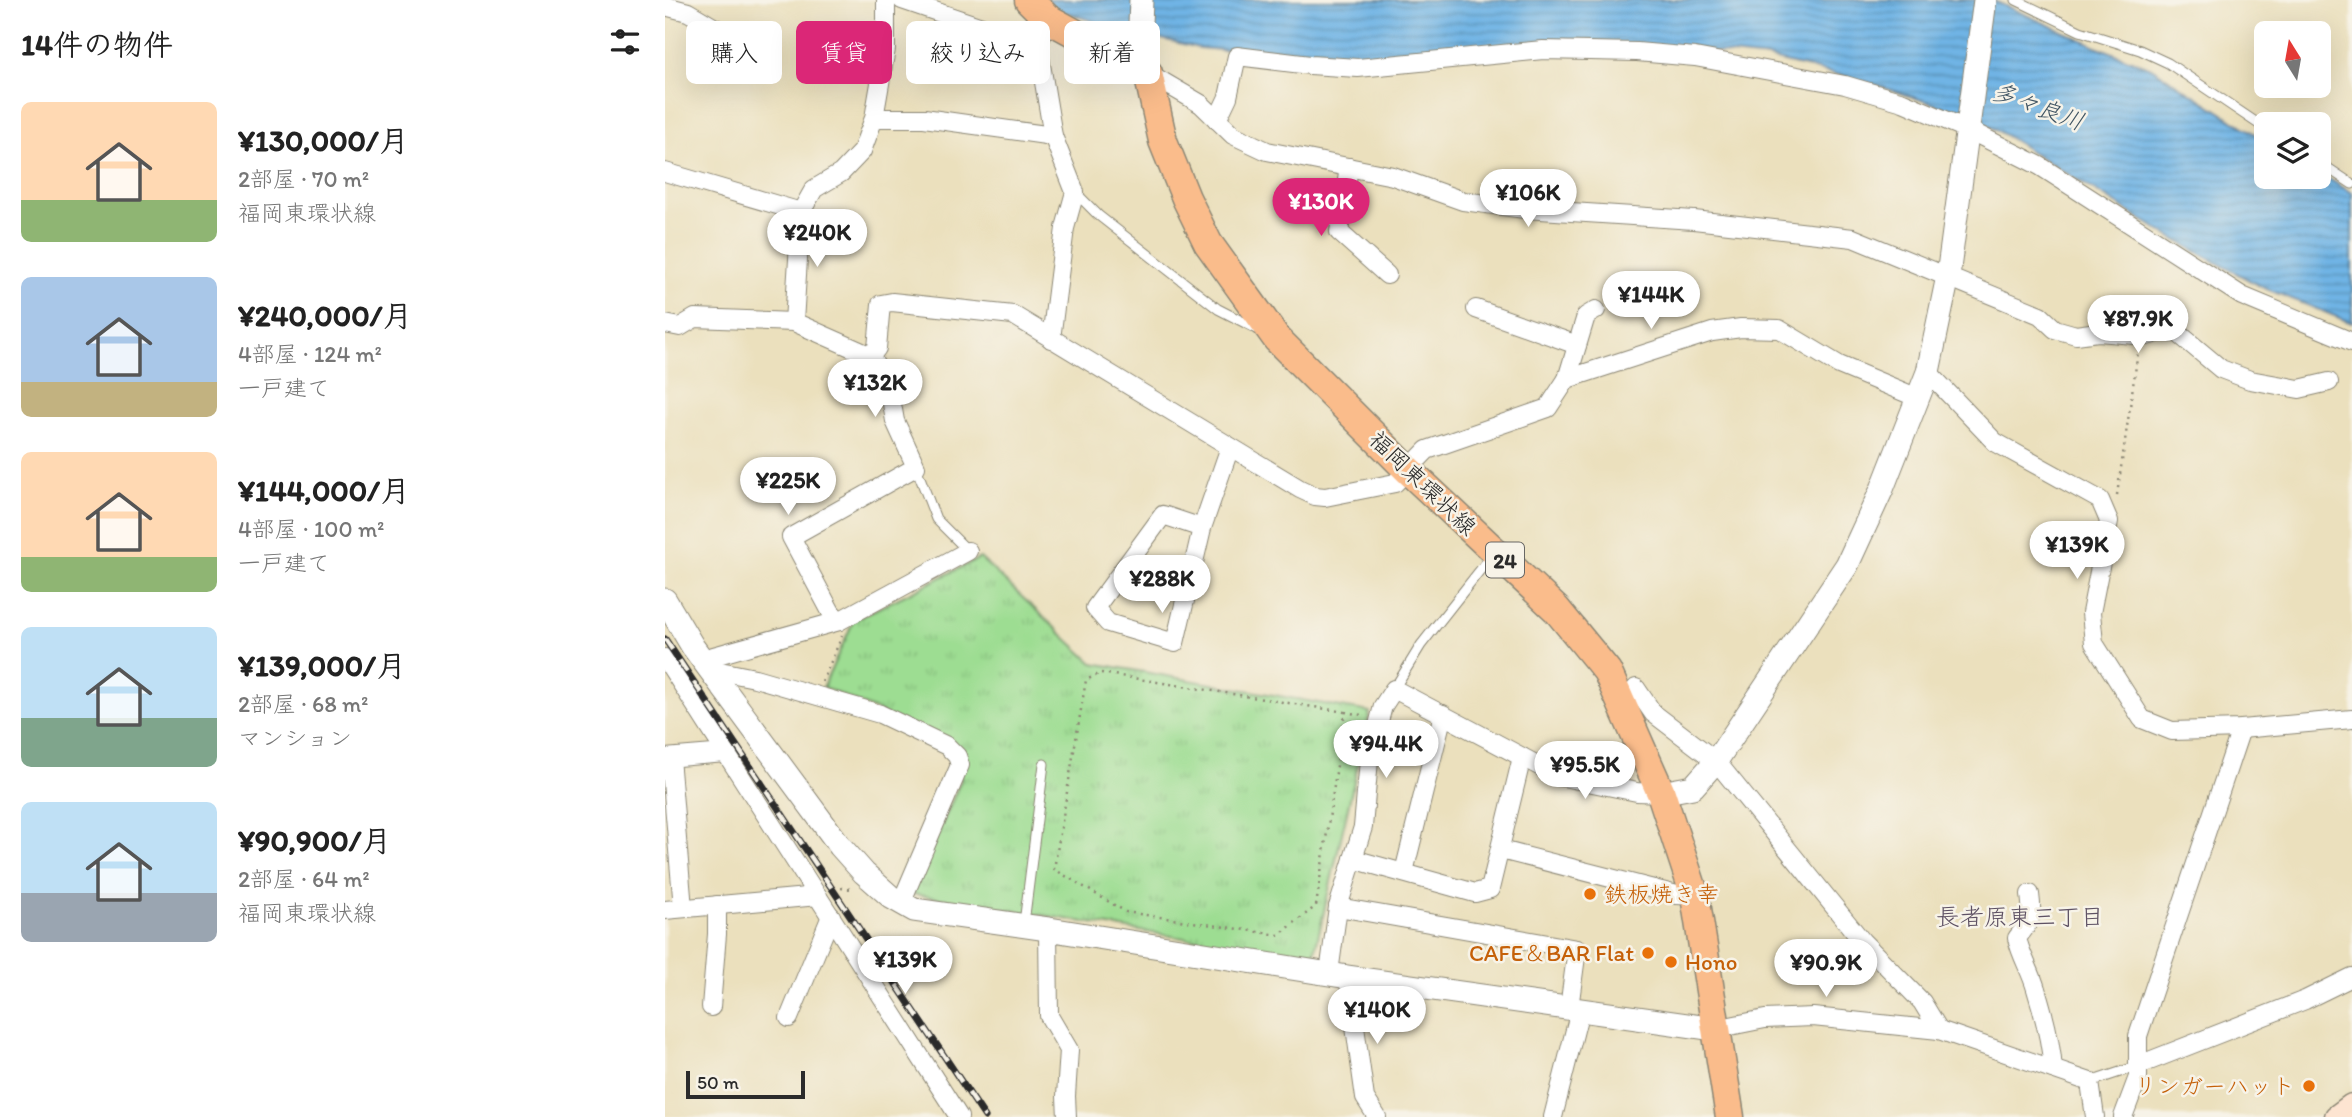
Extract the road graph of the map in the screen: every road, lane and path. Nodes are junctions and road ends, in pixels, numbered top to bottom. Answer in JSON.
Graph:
{"nodes":[{"id":1,"x":886,"y":0,"type":"edge"},
{"id":2,"x":902,"y":0,"type":"edge"},
{"id":3,"x":1141,"y":0,"type":"edge"},
{"id":4,"x":1985,"y":0,"type":"edge"},
{"id":5,"x":2015,"y":0,"type":"edge"},
{"id":6,"x":665,"y":6,"type":"edge"},
{"id":7,"x":1038,"y":9,"type":"edge"},
{"id":8,"x":703,"y":21,"type":"edge"},
{"id":9,"x":964,"y":21,"type":"edge"},
{"id":10,"x":1142,"y":21,"type":"edge"},
{"id":11,"x":1064,"y":24,"type":"edge"},
{"id":12,"x":1160,"y":80,"type":"edge"},
{"id":13,"x":1044,"y":84,"type":"edge"},
{"id":14,"x":1150,"y":84,"type":"edge"},
{"id":15,"x":874,"y":118,"type":"junction"},
{"id":16,"x":1217,"y":120,"type":"junction"},
{"id":17,"x":2254,"y":121,"type":"edge"},
{"id":18,"x":1969,"y":130,"type":"junction"},
{"id":19,"x":1053,"y":135,"type":"junction"},
{"id":20,"x":1349,"y":167,"type":"junction"},
{"id":21,"x":2331,"y":170,"type":"edge"},
{"id":22,"x":665,"y":172,"type":"edge"},
{"id":23,"x":2352,"y":184,"type":"edge"},
{"id":24,"x":1075,"y":192,"type":"junction"},
{"id":25,"x":801,"y":212,"type":"junction"},
{"id":26,"x":1387,"y":275,"type":"dead end"},
{"id":27,"x":1948,"y":276,"type":"junction"},
{"id":28,"x":1476,"y":309,"type":"dead end"},
{"id":29,"x":1596,"y":310,"type":"dead end"},
{"id":30,"x":794,"y":323,"type":"junction"},
{"id":31,"x":665,"y":324,"type":"edge"},
{"id":32,"x":2141,"y":336,"type":"junction"},
{"id":33,"x":1051,"y":339,"type":"junction"},
{"id":34,"x":1277,"y":339,"type":"junction"},
{"id":35,"x":2352,"y":342,"type":"edge"},
{"id":36,"x":1577,"y":345,"type":"junction"},
{"id":37,"x":871,"y":356,"type":"junction"},
{"id":38,"x":1927,"y":372,"type":"junction"},
{"id":39,"x":1567,"y":379,"type":"junction"},
{"id":40,"x":2329,"y":382,"type":"dead end"},
{"id":41,"x":1918,"y":398,"type":"junction"},
{"id":42,"x":1230,"y":447,"type":"junction"},
{"id":43,"x":916,"y":467,"type":"junction"},
{"id":44,"x":1408,"y":470,"type":"junction"},
{"id":45,"x":2109,"y":521,"type":"junction"},
{"id":46,"x":1202,"y":528,"type":"junction"},
{"id":47,"x":968,"y":551,"type":"joint"},
{"id":48,"x":1495,"y":551,"type":"junction"},
{"id":49,"x":665,"y":600,"type":"edge"},
{"id":50,"x":839,"y":621,"type":"junction"},
{"id":51,"x":665,"y":658,"type":"edge"},
{"id":52,"x":706,"y":664,"type":"junction"},
{"id":53,"x":1101,"y":673,"type":"joint"},
{"id":54,"x":1636,"y":688,"type":"dead end"},
{"id":55,"x":1394,"y":689,"type":"junction"},
{"id":56,"x":817,"y":694,"type":"junction"},
{"id":57,"x":1443,"y":714,"type":"junction"},
{"id":58,"x":2352,"y":719,"type":"edge"},
{"id":59,"x":2241,"y":729,"type":"junction"},
{"id":60,"x":726,"y":753,"type":"junction"},
{"id":61,"x":1523,"y":757,"type":"junction"},
{"id":62,"x":667,"y":758,"type":"edge"},
{"id":63,"x":1716,"y":761,"type":"junction"},
{"id":64,"x":1044,"y":764,"type":"dead end"},
{"id":65,"x":1661,"y":793,"type":"junction"},
{"id":66,"x":1501,"y":850,"type":"junction"},
{"id":67,"x":1353,"y":859,"type":"junction"},
{"id":68,"x":1404,"y":873,"type":"junction"},
{"id":69,"x":2030,"y":894,"type":"dead end"},
{"id":70,"x":818,"y":896,"type":"junction"},
{"id":71,"x":1695,"y":896,"type":"junction"},
{"id":72,"x":901,"y":903,"type":"junction"},
{"id":73,"x":717,"y":905,"type":"junction"},
{"id":74,"x":1338,"y":907,"type":"junction"},
{"id":75,"x":674,"y":909,"type":"edge"},
{"id":76,"x":831,"y":916,"type":"junction"},
{"id":77,"x":1024,"y":925,"type":"junction"},
{"id":78,"x":1048,"y":929,"type":"junction"},
{"id":79,"x":1338,"y":975,"type":"junction"},
{"id":80,"x":2352,"y":977,"type":"edge"},
{"id":81,"x":711,"y":1007,"type":"dead end"},
{"id":82,"x":1575,"y":1009,"type":"junction"},
{"id":83,"x":789,"y":1018,"type":"dead end"},
{"id":84,"x":1716,"y":1029,"type":"junction"},
{"id":85,"x":1939,"y":1030,"type":"junction"},
{"id":86,"x":2139,"y":1065,"type":"junction"},
{"id":87,"x":2053,"y":1069,"type":"junction"},
{"id":88,"x":2090,"y":1083,"type":"junction"},
{"id":89,"x":2352,"y":1106,"type":"edge"},
{"id":90,"x":959,"y":1117,"type":"edge"},
{"id":91,"x":1067,"y":1117,"type":"edge"},
{"id":92,"x":1377,"y":1117,"type":"edge"},
{"id":93,"x":1553,"y":1117,"type":"edge"},
{"id":94,"x":1730,"y":1117,"type":"edge"},
{"id":95,"x":2095,"y":1117,"type":"edge"},
{"id":96,"x":2123,"y":1117,"type":"edge"},
{"id":97,"x":2337,"y":1117,"type":"edge"}],
"edges":[{"from":1,"to":15,"type":"street"},
{"from":2,"to":9,"type":"street"},
{"from":3,"to":10,"type":"street"},
{"from":4,"to":18,"type":"street"},
{"from":5,"to":17,"type":"lane"},
{"from":6,"to":8,"type":"street"},
{"from":7,"to":11,"type":"main road"},
{"from":12,"to":16,"type":"street"},
{"from":13,"to":19,"type":"street"},
{"from":14,"to":34,"type":"main road","name":"福岡東環状線","number":"24"},
{"from":15,"to":19,"type":"street"},
{"from":15,"to":25,"type":"street"},
{"from":16,"to":18,"type":"street"},
{"from":16,"to":20,"type":"street"},
{"from":18,"to":27,"type":"street"},
{"from":18,"to":35,"type":"street"},
{"from":19,"to":24,"type":"street"},
{"from":20,"to":26,"type":"street"},
{"from":20,"to":27,"type":"street"},
{"from":21,"to":23,"type":"lane"},
{"from":22,"to":25,"type":"street"},
{"from":24,"to":33,"type":"street"},
{"from":24,"to":34,"type":"lane"},
{"from":25,"to":30,"type":"street"},
{"from":27,"to":32,"type":"street"},
{"from":27,"to":38,"type":"street"},
{"from":28,"to":36,"type":"street"},
{"from":29,"to":36,"type":"street"},
{"from":30,"to":31,"type":"street"},
{"from":30,"to":37,"type":"street"},
{"from":32,"to":40,"type":"street"},
{"from":32,"to":45,"type":"path"},
{"from":33,"to":37,"type":"street"},
{"from":33,"to":42,"type":"street"},
{"from":34,"to":44,"type":"main road","name":"福岡東環状線","number":"24"},
{"from":36,"to":39,"type":"street"},
{"from":37,"to":43,"type":"street"},
{"from":38,"to":41,"type":"street"},
{"from":38,"to":45,"type":"street"},
{"from":39,"to":41,"type":"street"},
{"from":39,"to":44,"type":"street"},
{"from":41,"to":63,"type":"street"},
{"from":42,"to":44,"type":"street"},
{"from":42,"to":46,"type":"street"},
{"from":43,"to":47,"type":"lane"},
{"from":43,"to":50,"type":"street"},
{"from":44,"to":48,"type":"main road","name":"福岡東環状線","number":"24"},
{"from":45,"to":59,"type":"street"},
{"from":46,"to":46,"type":"street"},
{"from":47,"to":50,"type":"street"},
{"from":48,"to":55,"type":"lane"},
{"from":48,"to":65,"type":"main road","name":"福岡東環状線","number":"24"},
{"from":49,"to":52,"type":"street"},
{"from":50,"to":52,"type":"street"},
{"from":50,"to":56,"type":"path"},
{"from":51,"to":60,"type":"street"},
{"from":52,"to":56,"type":"street"},
{"from":52,"to":72,"type":"street"},
{"from":53,"to":53,"type":"path"},
{"from":54,"to":63,"type":"street"},
{"from":55,"to":57,"type":"street"},
{"from":55,"to":67,"type":"street"},
{"from":56,"to":72,"type":"street"},
{"from":57,"to":61,"type":"street"},
{"from":57,"to":68,"type":"street"},
{"from":58,"to":59,"type":"street"},
{"from":59,"to":86,"type":"street"},
{"from":60,"to":62,"type":"street"},
{"from":60,"to":70,"type":"street"},
{"from":61,"to":65,"type":"street"},
{"from":61,"to":66,"type":"street"},
{"from":62,"to":75,"type":"street"},
{"from":63,"to":65,"type":"street"},
{"from":63,"to":85,"type":"street"},
{"from":64,"to":77,"type":"lane"},
{"from":65,"to":71,"type":"main road","name":"福岡東環状線","number":"24"},
{"from":66,"to":68,"type":"street"},
{"from":66,"to":71,"type":"street"},
{"from":67,"to":68,"type":"street"},
{"from":67,"to":74,"type":"street"},
{"from":69,"to":87,"type":"street"},
{"from":70,"to":73,"type":"street"},
{"from":70,"to":76,"type":"street"},
{"from":71,"to":84,"type":"main road","name":"福岡東環状線","number":"24"},
{"from":72,"to":77,"type":"street"},
{"from":73,"to":75,"type":"street"},
{"from":73,"to":81,"type":"street"},
{"from":74,"to":79,"type":"street"},
{"from":74,"to":82,"type":"street"},
{"from":76,"to":83,"type":"street"},
{"from":76,"to":90,"type":"street"},
{"from":77,"to":78,"type":"street"},
{"from":78,"to":79,"type":"street"},
{"from":78,"to":91,"type":"street"},
{"from":79,"to":82,"type":"street"},
{"from":79,"to":92,"type":"street"},
{"from":80,"to":86,"type":"street"},
{"from":82,"to":84,"type":"street"},
{"from":82,"to":93,"type":"street"},
{"from":84,"to":85,"type":"street"},
{"from":84,"to":94,"type":"main road","name":"福岡東環状線","number":"24"},
{"from":85,"to":87,"type":"street"},
{"from":86,"to":88,"type":"lane"},
{"from":86,"to":96,"type":"street"},
{"from":87,"to":88,"type":"street"},
{"from":88,"to":95,"type":"street"},
{"from":89,"to":97,"type":"main road"}]}
